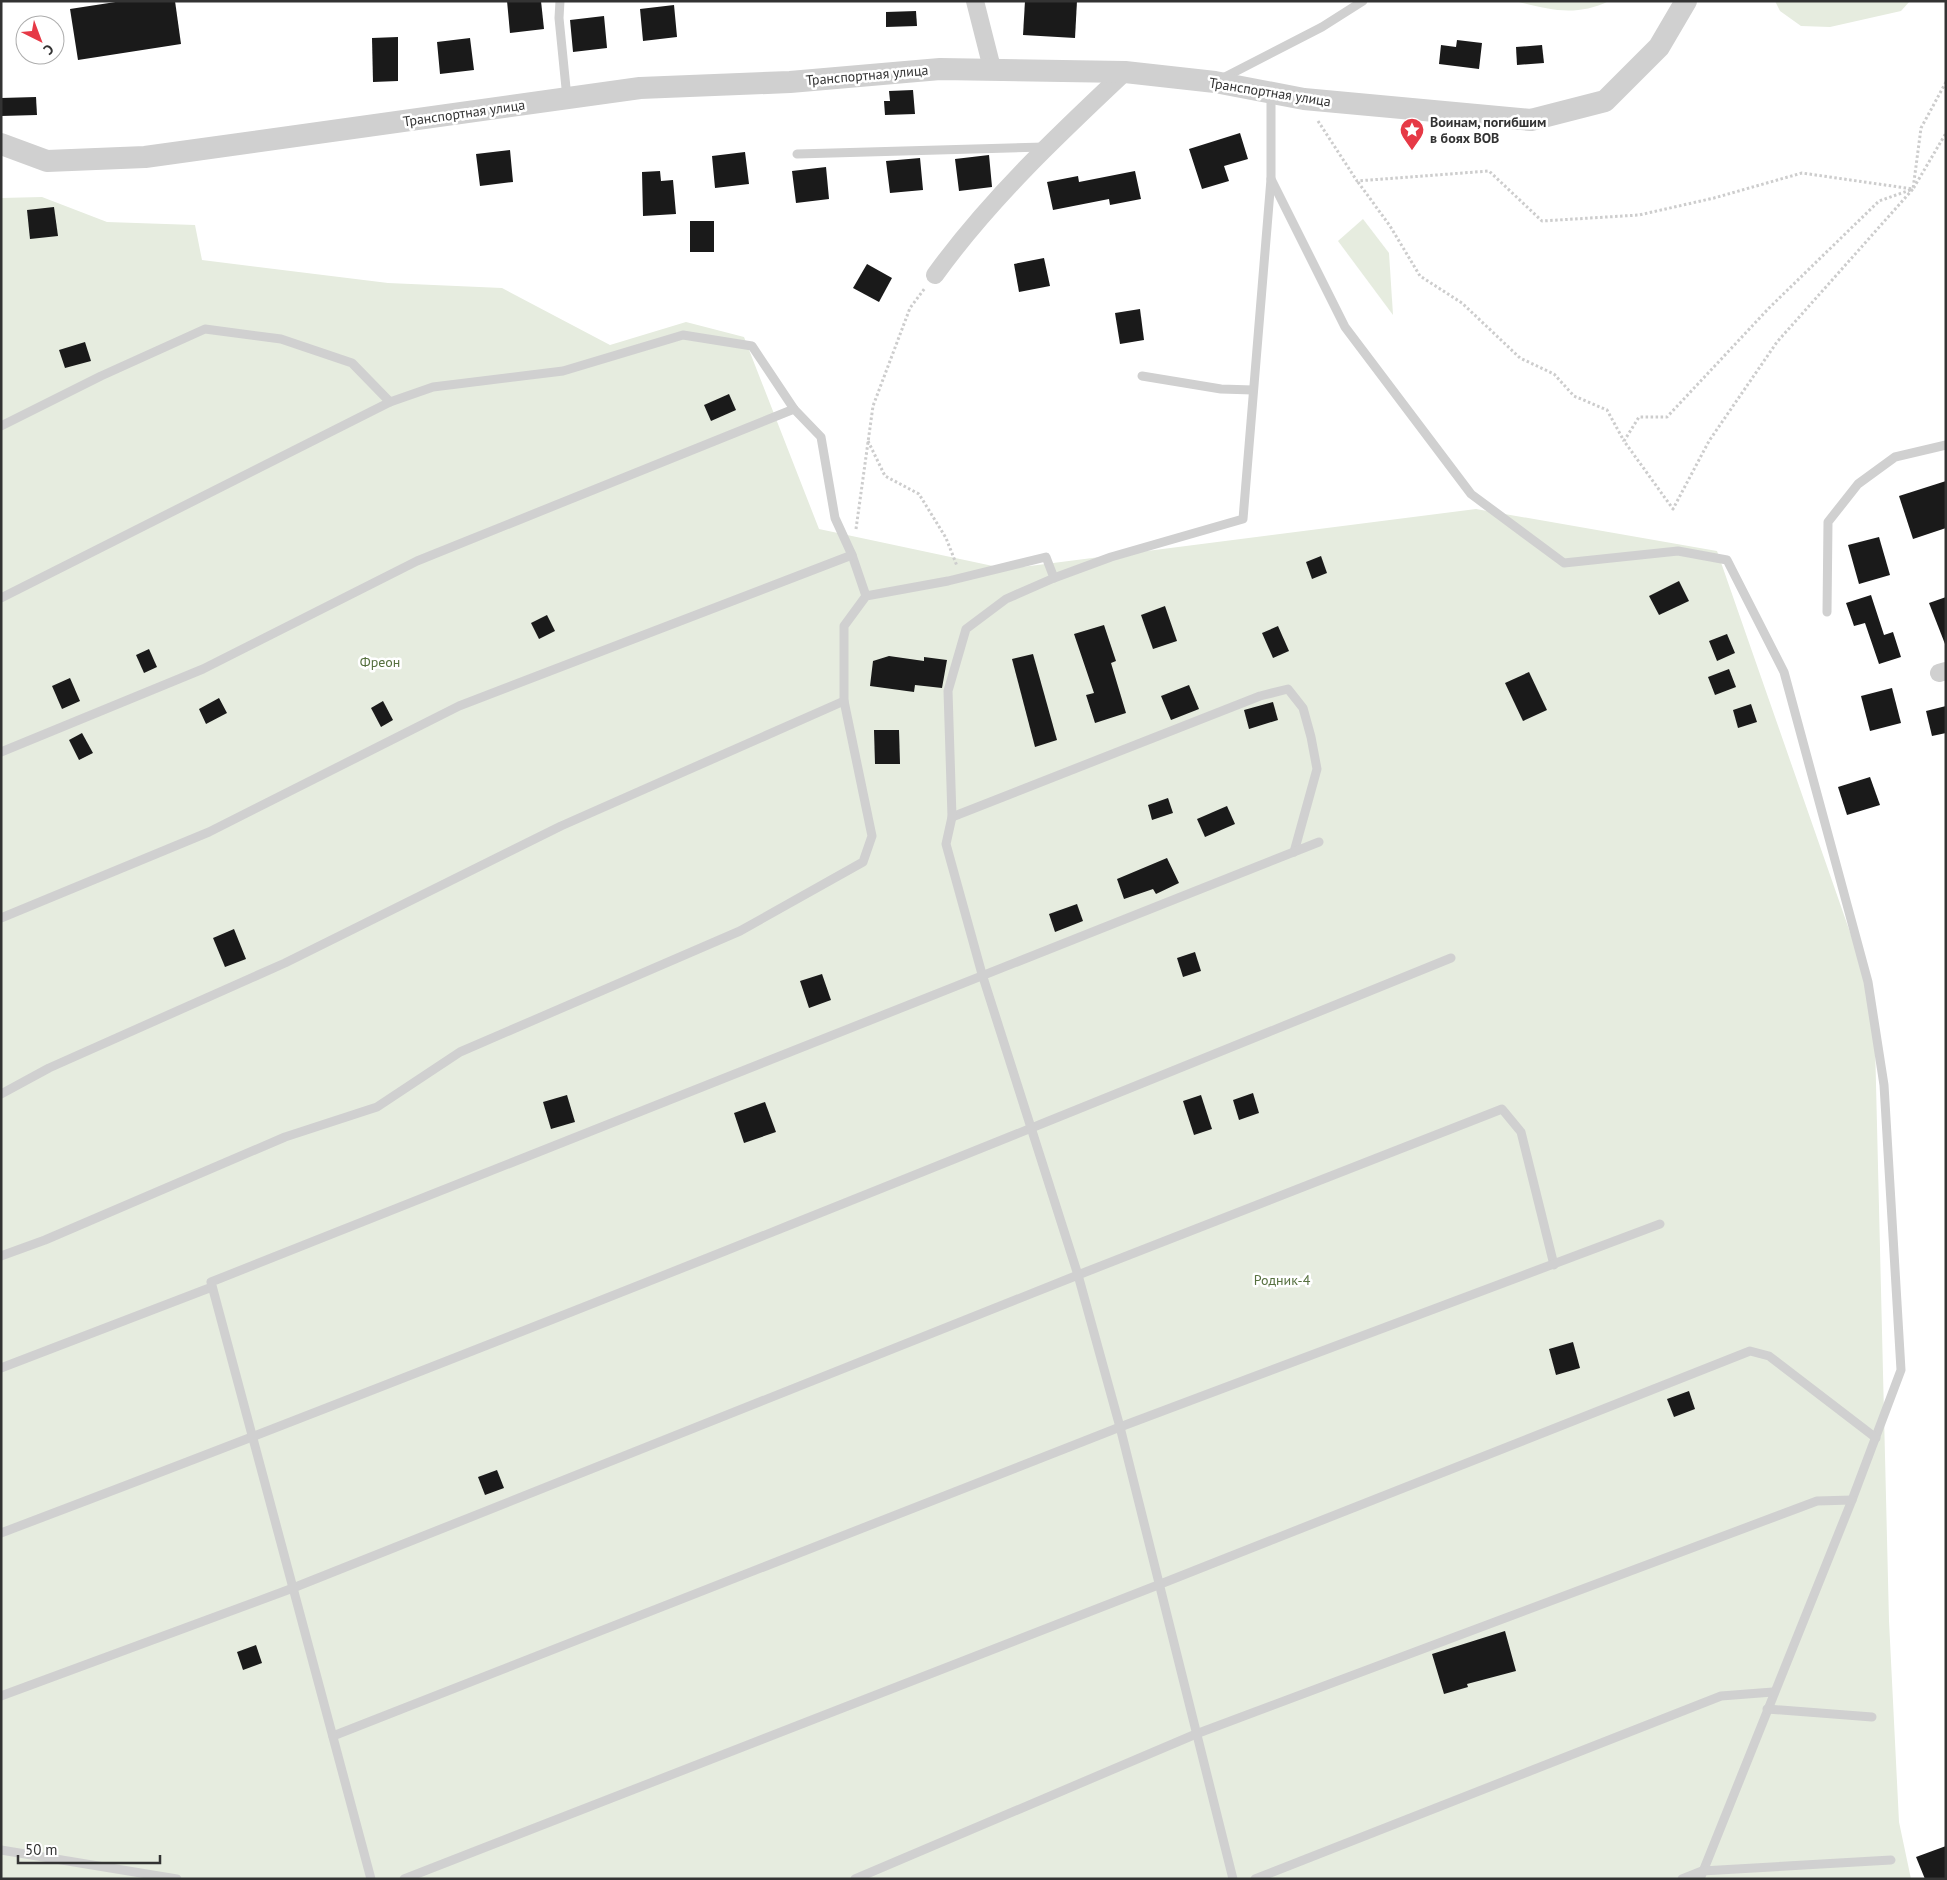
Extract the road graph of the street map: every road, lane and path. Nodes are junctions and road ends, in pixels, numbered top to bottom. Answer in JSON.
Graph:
{"nodes":[{"id":1,"x":560,"y":1,"type":"edge"},
{"id":2,"x":975,"y":1,"type":"edge"},
{"id":3,"x":1363,"y":1,"type":"edge"},
{"id":4,"x":1686,"y":1,"type":"edge"},
{"id":5,"x":992,"y":68,"type":"junction"},
{"id":6,"x":1125,"y":72,"type":"junction"},
{"id":7,"x":1216,"y":82,"type":"junction"},
{"id":8,"x":1946,"y":82,"type":"edge"},
{"id":9,"x":1271,"y":94,"type":"junction"},
{"id":10,"x":567,"y":98,"type":"junction"},
{"id":11,"x":1304,"y":99,"type":"junction"},
{"id":12,"x":1946,"y":133,"type":"edge"},
{"id":13,"x":1,"y":144,"type":"edge"},
{"id":14,"x":1047,"y":147,"type":"junction"},
{"id":15,"x":797,"y":154,"type":"dead end"},
{"id":16,"x":1271,"y":179,"type":"junction"},
{"id":17,"x":1358,"y":181,"type":"junction"},
{"id":18,"x":1912,"y":189,"type":"junction"},
{"id":19,"x":935,"y":275,"type":"joint"},
{"id":20,"x":1142,"y":376,"type":"dead end"},
{"id":21,"x":1253,"y":390,"type":"junction"},
{"id":22,"x":390,"y":402,"type":"junction"},
{"id":23,"x":794,"y":409,"type":"junction"},
{"id":24,"x":1,"y":426,"type":"edge"},
{"id":25,"x":868,"y":441,"type":"junction"},
{"id":26,"x":1624,"y":441,"type":"junction"},
{"id":27,"x":1946,"y":445,"type":"edge"},
{"id":28,"x":852,"y":555,"type":"junction"},
{"id":29,"x":962,"y":578,"type":"junction"},
{"id":30,"x":1054,"y":578,"type":"junction"},
{"id":31,"x":866,"y":596,"type":"junction"},
{"id":32,"x":1,"y":598,"type":"edge"},
{"id":33,"x":1828,"y":612,"type":"dead end"},
{"id":34,"x":844,"y":701,"type":"junction"},
{"id":35,"x":1,"y":752,"type":"edge"},
{"id":36,"x":952,"y":817,"type":"junction"},
{"id":37,"x":1318,"y":842,"type":"dead end"},
{"id":38,"x":1294,"y":852,"type":"junction"},
{"id":39,"x":1,"y":918,"type":"edge"},
{"id":40,"x":1451,"y":958,"type":"dead end"},
{"id":41,"x":982,"y":974,"type":"junction"},
{"id":42,"x":1,"y":1094,"type":"edge"},
{"id":43,"x":1031,"y":1129,"type":"junction"},
{"id":44,"x":1660,"y":1224,"type":"dead end"},
{"id":45,"x":1,"y":1256,"type":"edge"},
{"id":46,"x":1554,"y":1265,"type":"junction"},
{"id":47,"x":1078,"y":1275,"type":"junction"},
{"id":48,"x":212,"y":1287,"type":"junction"},
{"id":49,"x":1,"y":1368,"type":"edge"},
{"id":50,"x":1120,"y":1427,"type":"junction"},
{"id":51,"x":252,"y":1438,"type":"junction"},
{"id":52,"x":1876,"y":1438,"type":"junction"},
{"id":53,"x":1852,"y":1500,"type":"junction"},
{"id":54,"x":1,"y":1532,"type":"edge"},
{"id":55,"x":1158,"y":1585,"type":"junction"},
{"id":56,"x":293,"y":1588,"type":"junction"},
{"id":57,"x":1773,"y":1692,"type":"junction"},
{"id":58,"x":1,"y":1696,"type":"edge"},
{"id":59,"x":1767,"y":1709,"type":"junction"},
{"id":60,"x":1872,"y":1717,"type":"dead end"},
{"id":61,"x":1196,"y":1734,"type":"junction"},
{"id":62,"x":333,"y":1736,"type":"junction"},
{"id":63,"x":1,"y":1850,"type":"edge"},
{"id":64,"x":1891,"y":1860,"type":"dead end"},
{"id":65,"x":1701,"y":1875,"type":"edge"},
{"id":66,"x":177,"y":1879,"type":"edge"},
{"id":67,"x":371,"y":1879,"type":"edge"},
{"id":68,"x":404,"y":1879,"type":"edge"},
{"id":69,"x":855,"y":1879,"type":"edge"},
{"id":70,"x":1233,"y":1879,"type":"edge"},
{"id":71,"x":1255,"y":1879,"type":"edge"},
{"id":72,"x":1682,"y":1879,"type":"edge"}],
"edges":[{"from":1,"to":10,"type":"lane"},
{"from":2,"to":5,"type":"street"},
{"from":3,"to":7,"type":"lane"},
{"from":4,"to":11,"type":"street","name":"Транспортная улица"},
{"from":5,"to":6,"type":"street","name":"Транспортная улица"},
{"from":5,"to":10,"type":"street","name":"Транспортная улица"},
{"from":6,"to":7,"type":"street","name":"Транспортная улица"},
{"from":6,"to":14,"type":"street"},
{"from":7,"to":9,"type":"street","name":"Транспортная улица"},
{"from":8,"to":18,"type":"path"},
{"from":9,"to":11,"type":"street","name":"Транспортная улица"},
{"from":9,"to":16,"type":"lane"},
{"from":10,"to":13,"type":"street","name":"Транспортная улица"},
{"from":11,"to":17,"type":"path"},
{"from":12,"to":18,"type":"path"},
{"from":14,"to":15,"type":"lane"},
{"from":14,"to":19,"type":"street"},
{"from":16,"to":21,"type":"lane"},
{"from":16,"to":52,"type":"lane"},
{"from":17,"to":18,"type":"path"},
{"from":17,"to":26,"type":"path"},
{"from":18,"to":26,"type":"path"},
{"from":18,"to":26,"type":"path"},
{"from":19,"to":25,"type":"path"},
{"from":20,"to":21,"type":"lane"},
{"from":21,"to":30,"type":"lane"},
{"from":22,"to":23,"type":"lane"},
{"from":22,"to":24,"type":"lane"},
{"from":22,"to":32,"type":"lane"},
{"from":23,"to":28,"type":"lane"},
{"from":23,"to":35,"type":"lane"},
{"from":25,"to":28,"type":"path"},
{"from":25,"to":29,"type":"path"},
{"from":27,"to":33,"type":"lane"},
{"from":28,"to":31,"type":"lane"},
{"from":28,"to":39,"type":"lane"},
{"from":29,"to":30,"type":"lane"},
{"from":29,"to":31,"type":"lane"},
{"from":30,"to":36,"type":"lane"},
{"from":31,"to":34,"type":"lane"},
{"from":34,"to":42,"type":"lane"},
{"from":34,"to":45,"type":"lane"},
{"from":36,"to":38,"type":"lane"},
{"from":36,"to":41,"type":"lane"},
{"from":37,"to":38,"type":"lane"},
{"from":38,"to":41,"type":"lane"},
{"from":40,"to":43,"type":"lane"},
{"from":41,"to":43,"type":"lane"},
{"from":41,"to":48,"type":"lane"},
{"from":43,"to":47,"type":"lane"},
{"from":43,"to":51,"type":"lane"},
{"from":44,"to":46,"type":"lane"},
{"from":46,"to":47,"type":"lane"},
{"from":46,"to":50,"type":"lane"},
{"from":47,"to":50,"type":"lane"},
{"from":47,"to":56,"type":"lane"},
{"from":48,"to":49,"type":"lane"},
{"from":48,"to":51,"type":"lane"},
{"from":50,"to":55,"type":"lane"},
{"from":50,"to":62,"type":"lane"},
{"from":51,"to":54,"type":"lane"},
{"from":51,"to":56,"type":"lane"},
{"from":52,"to":53,"type":"lane"},
{"from":52,"to":55,"type":"lane"},
{"from":53,"to":57,"type":"lane"},
{"from":53,"to":61,"type":"lane"},
{"from":55,"to":61,"type":"lane"},
{"from":55,"to":68,"type":"lane"},
{"from":56,"to":58,"type":"lane"},
{"from":56,"to":62,"type":"lane"},
{"from":57,"to":59,"type":"lane"},
{"from":57,"to":71,"type":"lane"},
{"from":59,"to":60,"type":"lane"},
{"from":59,"to":65,"type":"lane"},
{"from":61,"to":69,"type":"lane"},
{"from":61,"to":70,"type":"lane"},
{"from":62,"to":67,"type":"lane"},
{"from":63,"to":66,"type":"lane"},
{"from":64,"to":65,"type":"lane"},
{"from":65,"to":72,"type":"lane"}]}
